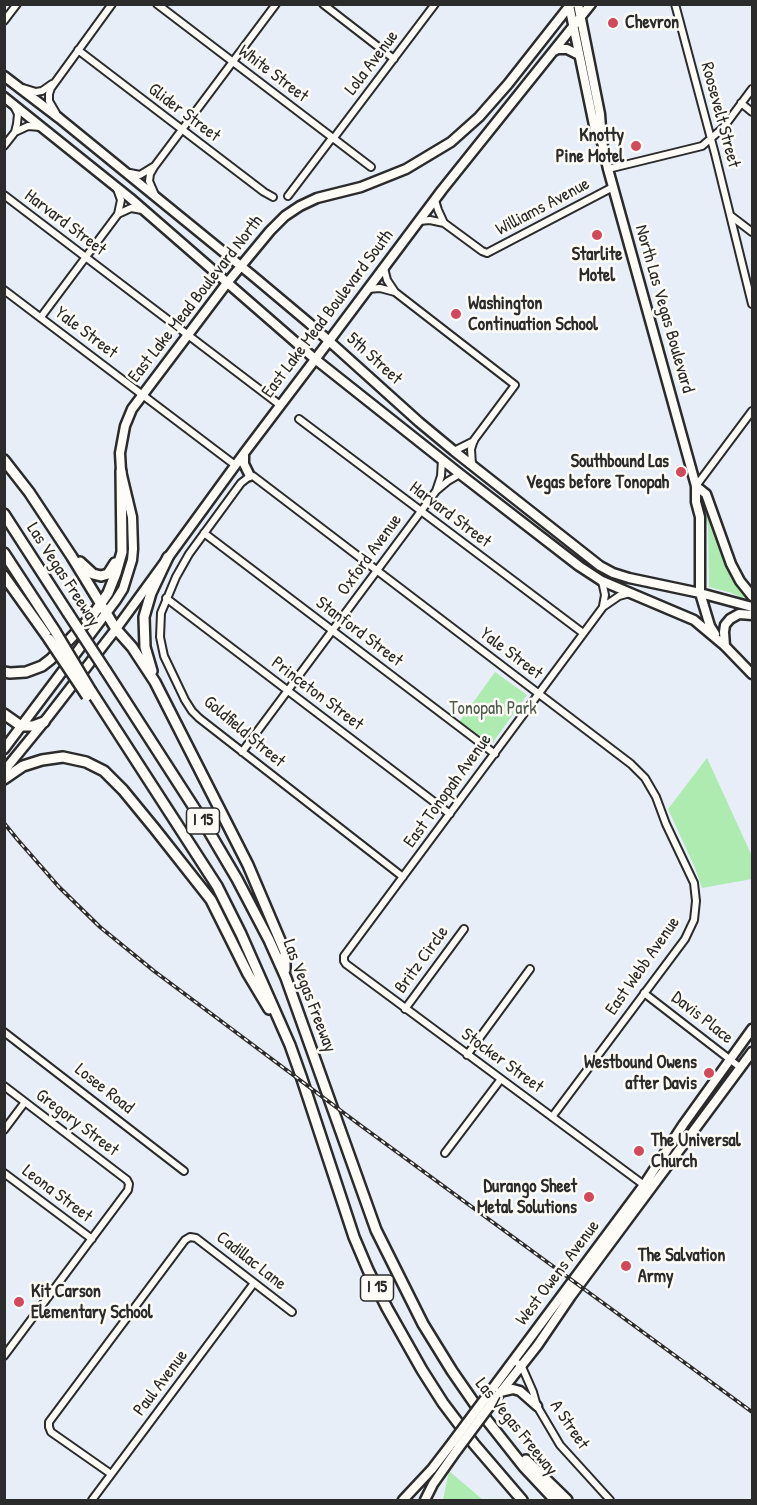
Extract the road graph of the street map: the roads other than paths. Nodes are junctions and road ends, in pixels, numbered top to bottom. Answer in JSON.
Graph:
{"nodes":[{"id":1,"x":17,"y":4,"type":"edge"},
{"id":2,"x":112,"y":4,"type":"edge"},
{"id":3,"x":157,"y":4,"type":"edge"},
{"id":4,"x":276,"y":4,"type":"edge"},
{"id":5,"x":323,"y":4,"type":"edge"},
{"id":6,"x":435,"y":4,"type":"edge"},
{"id":7,"x":591,"y":4,"type":"edge"},
{"id":8,"x":675,"y":4,"type":"edge"},
{"id":9,"x":572,"y":5,"type":"edge"},
{"id":10,"x":580,"y":17,"type":"junction"},
{"id":11,"x":4,"y":21,"type":"edge"},
{"id":12,"x":573,"y":26,"type":"junction"},
{"id":13,"x":78,"y":50,"type":"junction"},
{"id":14,"x":551,"y":53,"type":"junction"},
{"id":15,"x":579,"y":55,"type":"junction"},
{"id":16,"x":394,"y":59,"type":"junction"},
{"id":17,"x":233,"y":62,"type":"junction"},
{"id":18,"x":4,"y":76,"type":"edge"},
{"id":19,"x":53,"y":84,"type":"junction"},
{"id":20,"x":17,"y":85,"type":"junction"},
{"id":21,"x":753,"y":88,"type":"edge"},
{"id":22,"x":4,"y":98,"type":"edge"},
{"id":23,"x":13,"y":104,"type":"junction"},
{"id":24,"x":741,"y":104,"type":"junction"},
{"id":25,"x":753,"y":112,"type":"edge"},
{"id":26,"x":59,"y":118,"type":"junction"},
{"id":27,"x":45,"y":129,"type":"junction"},
{"id":28,"x":182,"y":130,"type":"junction"},
{"id":29,"x":15,"y":132,"type":"junction"},
{"id":30,"x":333,"y":138,"type":"junction"},
{"id":31,"x":711,"y":138,"type":"junction"},
{"id":32,"x":602,"y":142,"type":"junction"},
{"id":33,"x":4,"y":146,"type":"edge"},
{"id":34,"x":154,"y":167,"type":"junction"},
{"id":35,"x":371,"y":167,"type":"dead end"},
{"id":36,"x":608,"y":169,"type":"junction"},
{"id":37,"x":126,"y":172,"type":"junction"},
{"id":38,"x":116,"y":187,"type":"junction"},
{"id":39,"x":612,"y":187,"type":"junction"},
{"id":40,"x":4,"y":195,"type":"edge"},
{"id":41,"x":288,"y":196,"type":"dead end"},
{"id":42,"x":273,"y":197,"type":"dead end"},
{"id":43,"x":156,"y":198,"type":"junction"},
{"id":44,"x":435,"y":200,"type":"junction"},
{"id":45,"x":145,"y":211,"type":"junction"},
{"id":46,"x":118,"y":214,"type":"junction"},
{"id":47,"x":731,"y":216,"type":"junction"},
{"id":48,"x":419,"y":221,"type":"junction"},
{"id":49,"x":444,"y":223,"type":"junction"},
{"id":50,"x":753,"y":232,"type":"edge"},
{"id":51,"x":86,"y":257,"type":"junction"},
{"id":52,"x":241,"y":266,"type":"junction"},
{"id":53,"x":384,"y":268,"type":"junction"},
{"id":54,"x":227,"y":283,"type":"junction"},
{"id":55,"x":368,"y":289,"type":"junction"},
{"id":56,"x":4,"y":290,"type":"edge"},
{"id":57,"x":396,"y":292,"type":"junction"},
{"id":58,"x":753,"y":304,"type":"edge"},
{"id":59,"x":41,"y":317,"type":"junction"},
{"id":60,"x":188,"y":335,"type":"junction"},
{"id":61,"x":329,"y":341,"type":"junction"},
{"id":62,"x":315,"y":359,"type":"junction"},
{"id":63,"x":142,"y":394,"type":"junction"},
{"id":64,"x":280,"y":405,"type":"junction"},
{"id":65,"x":753,"y":411,"type":"edge"},
{"id":66,"x":299,"y":419,"type":"dead end"},
{"id":67,"x":474,"y":440,"type":"junction"},
{"id":68,"x":454,"y":451,"type":"junction"},
{"id":69,"x":245,"y":452,"type":"junction"},
{"id":70,"x":4,"y":460,"type":"edge"},
{"id":71,"x":442,"y":460,"type":"junction"},
{"id":72,"x":235,"y":465,"type":"junction"},
{"id":73,"x":472,"y":465,"type":"junction"},
{"id":74,"x":121,"y":471,"type":"junction"},
{"id":75,"x":460,"y":474,"type":"junction"},
{"id":76,"x":250,"y":476,"type":"junction"},
{"id":77,"x":696,"y":486,"type":"junction"},
{"id":78,"x":436,"y":491,"type":"junction"},
{"id":79,"x":421,"y":512,"type":"junction"},
{"id":80,"x":4,"y":514,"type":"edge"},
{"id":81,"x":537,"y":516,"type":"junction"},
{"id":82,"x":522,"y":522,"type":"junction"},
{"id":83,"x":204,"y":533,"type":"junction"},
{"id":84,"x":122,"y":538,"type":"junction"},
{"id":85,"x":4,"y":553,"type":"edge"},
{"id":86,"x":72,"y":557,"type":"junction"},
{"id":87,"x":168,"y":557,"type":"junction"},
{"id":88,"x":378,"y":571,"type":"junction"},
{"id":89,"x":4,"y":576,"type":"edge"},
{"id":90,"x":602,"y":581,"type":"junction"},
{"id":91,"x":630,"y":593,"type":"junction"},
{"id":92,"x":700,"y":593,"type":"junction"},
{"id":93,"x":753,"y":596,"type":"edge"},
{"id":94,"x":166,"y":598,"type":"junction"},
{"id":95,"x":101,"y":603,"type":"junction"},
{"id":96,"x":603,"y":606,"type":"junction"},
{"id":97,"x":753,"y":607,"type":"edge"},
{"id":98,"x":106,"y":613,"type":"junction"},
{"id":99,"x":753,"y":615,"type":"edge"},
{"id":100,"x":116,"y":629,"type":"junction"},
{"id":101,"x":333,"y":631,"type":"junction"},
{"id":102,"x":583,"y":633,"type":"junction"},
{"id":103,"x":52,"y":635,"type":"junction"},
{"id":104,"x":725,"y":646,"type":"junction"},
{"id":105,"x":4,"y":672,"type":"edge"},
{"id":106,"x":752,"y":673,"type":"edge"},
{"id":107,"x":155,"y":682,"type":"junction"},
{"id":108,"x":288,"y":691,"type":"junction"},
{"id":109,"x":538,"y":693,"type":"junction"},
{"id":110,"x":4,"y":714,"type":"edge"},
{"id":111,"x":44,"y":722,"type":"junction"},
{"id":112,"x":21,"y":726,"type":"junction"},
{"id":113,"x":4,"y":749,"type":"edge"},
{"id":114,"x":242,"y":752,"type":"junction"},
{"id":115,"x":495,"y":754,"type":"junction"},
{"id":116,"x":4,"y":771,"type":"edge"},
{"id":117,"x":4,"y":779,"type":"edge"},
{"id":118,"x":450,"y":814,"type":"junction"},
{"id":119,"x":403,"y":877,"type":"junction"},
{"id":120,"x":696,"y":901,"type":"joint"},
{"id":121,"x":464,"y":929,"type":"dead end"},
{"id":122,"x":344,"y":961,"type":"joint"},
{"id":123,"x":530,"y":969,"type":"dead end"},
{"id":124,"x":286,"y":978,"type":"junction"},
{"id":125,"x":644,"y":993,"type":"junction"},
{"id":126,"x":405,"y":1009,"type":"junction"},
{"id":127,"x":753,"y":1029,"type":"edge"},
{"id":128,"x":4,"y":1032,"type":"edge"},
{"id":129,"x":753,"y":1037,"type":"edge"},
{"id":130,"x":290,"y":1045,"type":"junction"},
{"id":131,"x":753,"y":1052,"type":"edge"},
{"id":132,"x":467,"y":1054,"type":"junction"},
{"id":133,"x":735,"y":1063,"type":"junction"},
{"id":134,"x":501,"y":1079,"type":"junction"},
{"id":135,"x":4,"y":1086,"type":"edge"},
{"id":136,"x":25,"y":1102,"type":"junction"},
{"id":137,"x":552,"y":1117,"type":"junction"},
{"id":138,"x":683,"y":1125,"type":"junction"},
{"id":139,"x":4,"y":1130,"type":"edge"},
{"id":140,"x":692,"y":1132,"type":"junction"},
{"id":141,"x":445,"y":1153,"type":"dead end"},
{"id":142,"x":184,"y":1171,"type":"dead end"},
{"id":143,"x":4,"y":1173,"type":"edge"},
{"id":144,"x":644,"y":1185,"type":"junction"},
{"id":145,"x":92,"y":1239,"type":"junction"},
{"id":146,"x":254,"y":1283,"type":"junction"},
{"id":147,"x":292,"y":1312,"type":"dead end"},
{"id":148,"x":4,"y":1356,"type":"edge"},
{"id":149,"x":514,"y":1360,"type":"junction"},
{"id":150,"x":522,"y":1367,"type":"junction"},
{"id":151,"x":500,"y":1392,"type":"junction"},
{"id":152,"x":490,"y":1400,"type":"junction"},
{"id":153,"x":537,"y":1406,"type":"junction"},
{"id":154,"x":487,"y":1421,"type":"junction"},
{"id":155,"x":455,"y":1446,"type":"junction"},
{"id":156,"x":111,"y":1474,"type":"junction"},
{"id":157,"x":92,"y":1500,"type":"edge"},
{"id":158,"x":404,"y":1500,"type":"edge"},
{"id":159,"x":425,"y":1500,"type":"edge"},
{"id":160,"x":522,"y":1500,"type":"edge"},
{"id":161,"x":555,"y":1500,"type":"edge"},
{"id":162,"x":567,"y":1500,"type":"edge"},
{"id":163,"x":610,"y":1500,"type":"edge"}],
"edges":[{"from":1,"to":11,"type":"street"},
{"from":2,"to":13,"type":"street"},
{"from":3,"to":17,"type":"street","name":"White Street"},
{"from":4,"to":17,"type":"street"},
{"from":5,"to":16,"type":"street"},
{"from":6,"to":16,"type":"street","name":"Lola Avenue"},
{"from":7,"to":10,"type":"main road","name":"East Lake Mead Boulevard South"},
{"from":8,"to":31,"type":"street","name":"Roosevelt Street"},
{"from":9,"to":10,"type":"main road","name":"North Las Vegas Boulevard"},
{"from":9,"to":12,"type":"main road","name":"North Las Vegas Boulevard"},
{"from":9,"to":52,"type":"main road","name":"East Lake Mead Boulevard North"},
{"from":10,"to":12,"type":"main road","name":"East Lake Mead Boulevard South"},
{"from":10,"to":32,"type":"main road","name":"North Las Vegas Boulevard"},
{"from":12,"to":14,"type":"main road","name":"East Lake Mead Boulevard South"},
{"from":12,"to":15,"type":"main road","name":"North Las Vegas Boulevard"},
{"from":13,"to":19,"type":"street"},
{"from":13,"to":28,"type":"street","name":"Glider Street"},
{"from":14,"to":15,"type":"main road"},
{"from":14,"to":44,"type":"main road","name":"East Lake Mead Boulevard South"},
{"from":15,"to":32,"type":"main road","name":"North Las Vegas Boulevard"},
{"from":16,"to":30,"type":"street","name":"Lola Avenue"},
{"from":17,"to":28,"type":"street"},
{"from":17,"to":30,"type":"street","name":"White Street"},
{"from":18,"to":20,"type":"main road","name":"5th Street"},
{"from":19,"to":20,"type":"street"},
{"from":19,"to":26,"type":"street"},
{"from":20,"to":26,"type":"main road","name":"5th Street"},
{"from":21,"to":24,"type":"street","name":"Williams Avenue"},
{"from":22,"to":23,"type":"main road","name":"5th Street"},
{"from":23,"to":27,"type":"main road","name":"5th Street"},
{"from":23,"to":29,"type":"street"},
{"from":24,"to":25,"type":"street"},
{"from":24,"to":31,"type":"street","name":"Williams Avenue"},
{"from":26,"to":37,"type":"main road","name":"5th Street"},
{"from":27,"to":29,"type":"street"},
{"from":27,"to":38,"type":"main road","name":"5th Street"},
{"from":28,"to":34,"type":"street"},
{"from":28,"to":42,"type":"street","name":"Glider Street"},
{"from":29,"to":33,"type":"street"},
{"from":30,"to":35,"type":"street","name":"White Street"},
{"from":30,"to":41,"type":"street","name":"Lola Avenue"},
{"from":31,"to":36,"type":"street","name":"Williams Avenue"},
{"from":31,"to":47,"type":"street","name":"Roosevelt Street"},
{"from":32,"to":36,"type":"main road","name":"North Las Vegas Boulevard"},
{"from":34,"to":37,"type":"street"},
{"from":34,"to":43,"type":"street"},
{"from":36,"to":39,"type":"main road","name":"North Las Vegas Boulevard"},
{"from":37,"to":43,"type":"main road","name":"5th Street"},
{"from":38,"to":45,"type":"main road","name":"5th Street"},
{"from":38,"to":46,"type":"street"},
{"from":39,"to":49,"type":"street","name":"Williams Avenue"},
{"from":39,"to":77,"type":"main road","name":"North Las Vegas Boulevard"},
{"from":40,"to":51,"type":"street","name":"Harvard Street"},
{"from":43,"to":52,"type":"main road","name":"5th Street"},
{"from":44,"to":48,"type":"main road","name":"East Lake Mead Boulevard South"},
{"from":44,"to":49,"type":"street"},
{"from":45,"to":46,"type":"street"},
{"from":45,"to":54,"type":"main road","name":"5th Street"},
{"from":46,"to":51,"type":"street"},
{"from":47,"to":50,"type":"street"},
{"from":47,"to":58,"type":"street","name":"Roosevelt Street"},
{"from":48,"to":49,"type":"street"},
{"from":48,"to":53,"type":"main road","name":"East Lake Mead Boulevard South"},
{"from":51,"to":59,"type":"street"},
{"from":51,"to":60,"type":"street","name":"Harvard Street"},
{"from":52,"to":54,"type":"main road","name":"East Lake Mead Boulevard North"},
{"from":52,"to":61,"type":"main road","name":"5th Street"},
{"from":53,"to":55,"type":"main road","name":"East Lake Mead Boulevard South"},
{"from":53,"to":57,"type":"street"},
{"from":54,"to":60,"type":"main road","name":"East Lake Mead Boulevard North"},
{"from":54,"to":62,"type":"main road","name":"5th Street"},
{"from":55,"to":57,"type":"street"},
{"from":55,"to":61,"type":"main road","name":"East Lake Mead Boulevard South"},
{"from":56,"to":59,"type":"street","name":"Yale Street"},
{"from":57,"to":67,"type":"street"},
{"from":59,"to":63,"type":"street","name":"Yale Street"},
{"from":60,"to":63,"type":"main road","name":"East Lake Mead Boulevard North"},
{"from":60,"to":64,"type":"street","name":"Harvard Street"},
{"from":61,"to":62,"type":"main road","name":"East Lake Mead Boulevard South"},
{"from":61,"to":68,"type":"main road","name":"5th Street"},
{"from":62,"to":64,"type":"main road","name":"East Lake Mead Boulevard South"},
{"from":62,"to":71,"type":"main road","name":"5th Street"},
{"from":63,"to":72,"type":"street","name":"Yale Street"},
{"from":63,"to":74,"type":"main road","name":"East Lake Mead Boulevard North"},
{"from":64,"to":69,"type":"main road","name":"East Lake Mead Boulevard South"},
{"from":65,"to":77,"type":"street"},
{"from":66,"to":79,"type":"street","name":"Harvard Street"},
{"from":67,"to":68,"type":"street"},
{"from":67,"to":73,"type":"street"},
{"from":68,"to":73,"type":"main road","name":"5th Street"},
{"from":69,"to":72,"type":"main road","name":"East Lake Mead Boulevard South"},
{"from":69,"to":76,"type":"main road"},
{"from":70,"to":86,"type":"highway"},
{"from":71,"to":75,"type":"main road","name":"5th Street"},
{"from":71,"to":78,"type":"street","name":"Oxford Avenue"},
{"from":72,"to":87,"type":"main road","name":"East Lake Mead Boulevard South"},
{"from":73,"to":81,"type":"main road","name":"5th Street"},
{"from":74,"to":84,"type":"highway"},
{"from":74,"to":98,"type":"main road","name":"East Lake Mead Boulevard North"},
{"from":75,"to":78,"type":"street","name":"Oxford Avenue"},
{"from":75,"to":82,"type":"main road","name":"5th Street"},
{"from":76,"to":83,"type":"street","name":"Goldfield Street"},
{"from":76,"to":88,"type":"street","name":"Yale Street"},
{"from":77,"to":92,"type":"main road","name":"North Las Vegas Boulevard"},
{"from":77,"to":93,"type":"main road","name":"North Las Vegas Boulevard"},
{"from":78,"to":79,"type":"street","name":"Oxford Avenue"},
{"from":79,"to":88,"type":"street","name":"Oxford Avenue"},
{"from":79,"to":102,"type":"street","name":"Harvard Street"},
{"from":80,"to":124,"type":"highway","name":"Las Vegas Freeway","number":"I 15","bridge":true},
{"from":81,"to":82,"type":"main road"},
{"from":81,"to":92,"type":"main road","name":"5th Street"},
{"from":82,"to":90,"type":"main road","name":"5th Street"},
{"from":83,"to":94,"type":"street","name":"Goldfield Street"},
{"from":83,"to":101,"type":"street","name":"Stanford Street"},
{"from":84,"to":86,"type":"highway"},
{"from":84,"to":95,"type":"highway"},
{"from":85,"to":103,"type":"highway","name":"Las Vegas Freeway","number":"I 15"},
{"from":86,"to":95,"type":"highway"},
{"from":87,"to":100,"type":"main road","name":"East Lake Mead Boulevard South"},
{"from":87,"to":107,"type":"highway"},
{"from":88,"to":101,"type":"street","name":"Oxford Avenue"},
{"from":88,"to":109,"type":"street","name":"Yale Street"},
{"from":89,"to":103,"type":"highway"},
{"from":90,"to":91,"type":"main road","name":"5th Street"},
{"from":90,"to":96,"type":"street"},
{"from":91,"to":96,"type":"street","name":"East Tonopah Avenue"},
{"from":91,"to":104,"type":"main road","name":"5th Street"},
{"from":92,"to":97,"type":"main road","name":"5th Street"},
{"from":92,"to":104,"type":"main road","name":"North Las Vegas Boulevard"},
{"from":94,"to":108,"type":"street","name":"Princeton Street"},
{"from":94,"to":114,"type":"street","name":"Goldfield Street"},
{"from":95,"to":98,"type":"highway"},
{"from":95,"to":105,"type":"highway"},
{"from":96,"to":102,"type":"street","name":"East Tonopah Avenue"},
{"from":98,"to":100,"type":"highway"},
{"from":98,"to":112,"type":"main road","name":"East Lake Mead Boulevard North"},
{"from":99,"to":104,"type":"main road"},
{"from":100,"to":107,"type":"highway"},
{"from":100,"to":111,"type":"main road","name":"East Lake Mead Boulevard South"},
{"from":101,"to":108,"type":"street","name":"Oxford Avenue"},
{"from":101,"to":115,"type":"street","name":"Stanford Street"},
{"from":102,"to":109,"type":"street","name":"East Tonopah Avenue"},
{"from":103,"to":130,"type":"highway","name":"Las Vegas Freeway","number":"I 15","bridge":true},
{"from":104,"to":106,"type":"main road","name":"North Las Vegas Boulevard"},
{"from":107,"to":124,"type":"highway"},
{"from":108,"to":114,"type":"street","name":"Oxford Avenue"},
{"from":108,"to":118,"type":"street","name":"Princeton Street"},
{"from":109,"to":115,"type":"street","name":"East Tonopah Avenue"},
{"from":109,"to":120,"type":"street","name":"Yale Street"},
{"from":110,"to":112,"type":"highway"},
{"from":111,"to":112,"type":"highway"},
{"from":111,"to":116,"type":"main road","name":"East Lake Mead Boulevard South"},
{"from":112,"to":113,"type":"main road","name":"East Lake Mead Boulevard North"},
{"from":114,"to":119,"type":"street","name":"Goldfield Street"},
{"from":115,"to":118,"type":"street","name":"East Tonopah Avenue"},
{"from":117,"to":130,"type":"highway"},
{"from":118,"to":119,"type":"street","name":"East Tonopah Avenue"},
{"from":119,"to":122,"type":"street","name":"East Tonopah Avenue"},
{"from":120,"to":125,"type":"street","name":"East Webb Avenue"},
{"from":121,"to":126,"type":"street","name":"Britz Circle"},
{"from":122,"to":126,"type":"street","name":"Stocker Street"},
{"from":123,"to":132,"type":"street"},
{"from":124,"to":154,"type":"highway","name":"Las Vegas Freeway","number":"I 15"},
{"from":125,"to":133,"type":"street","name":"Davis Place"},
{"from":125,"to":137,"type":"street","name":"East Webb Avenue"},
{"from":126,"to":132,"type":"street","name":"Stocker Street"},
{"from":127,"to":133,"type":"main road"},
{"from":128,"to":142,"type":"street","name":"Losee Road"},
{"from":129,"to":133,"type":"main road"},
{"from":130,"to":160,"type":"highway","name":"Las Vegas Freeway","number":"I 15"},
{"from":131,"to":133,"type":"main road"},
{"from":132,"to":134,"type":"street","name":"Stocker Street"},
{"from":133,"to":138,"type":"main road","name":"West Owens Avenue"},
{"from":133,"to":140,"type":"main road","name":"West Owens Avenue"},
{"from":134,"to":137,"type":"street","name":"Stocker Street"},
{"from":134,"to":141,"type":"street"},
{"from":135,"to":136,"type":"street","name":"Gregory Street"},
{"from":136,"to":139,"type":"street"},
{"from":136,"to":145,"type":"street","name":"Gregory Street"},
{"from":137,"to":144,"type":"street","name":"Stocker Street"},
{"from":138,"to":140,"type":"main road"},
{"from":138,"to":144,"type":"main road","name":"West Owens Avenue"},
{"from":140,"to":150,"type":"main road","name":"West Owens Avenue"},
{"from":143,"to":145,"type":"street","name":"Leona Street"},
{"from":144,"to":149,"type":"main road","name":"West Owens Avenue"},
{"from":145,"to":148,"type":"street"},
{"from":146,"to":147,"type":"street","name":"Cadillac Lane"},
{"from":146,"to":156,"type":"street","name":"Paul Avenue"},
{"from":146,"to":156,"type":"street","name":"Cadillac Lane"},
{"from":149,"to":150,"type":"street","name":"A Street"},
{"from":149,"to":152,"type":"main road","name":"West Owens Avenue"},
{"from":150,"to":151,"type":"main road","name":"West Owens Avenue"},
{"from":150,"to":153,"type":"street","name":"A Street"},
{"from":151,"to":152,"type":"main road","name":"West Owens Avenue"},
{"from":151,"to":153,"type":"main road"},
{"from":152,"to":155,"type":"main road","name":"West Owens Avenue","bridge":true},
{"from":153,"to":163,"type":"street","name":"A Street"},
{"from":154,"to":161,"type":"highway","name":"Las Vegas Freeway","number":"I 15"},
{"from":154,"to":162,"type":"highway"},
{"from":155,"to":158,"type":"main road","name":"West Owens Avenue"},
{"from":155,"to":159,"type":"main road","name":"West Owens Avenue"},
{"from":156,"to":157,"type":"street","name":"Paul Avenue"}]}
